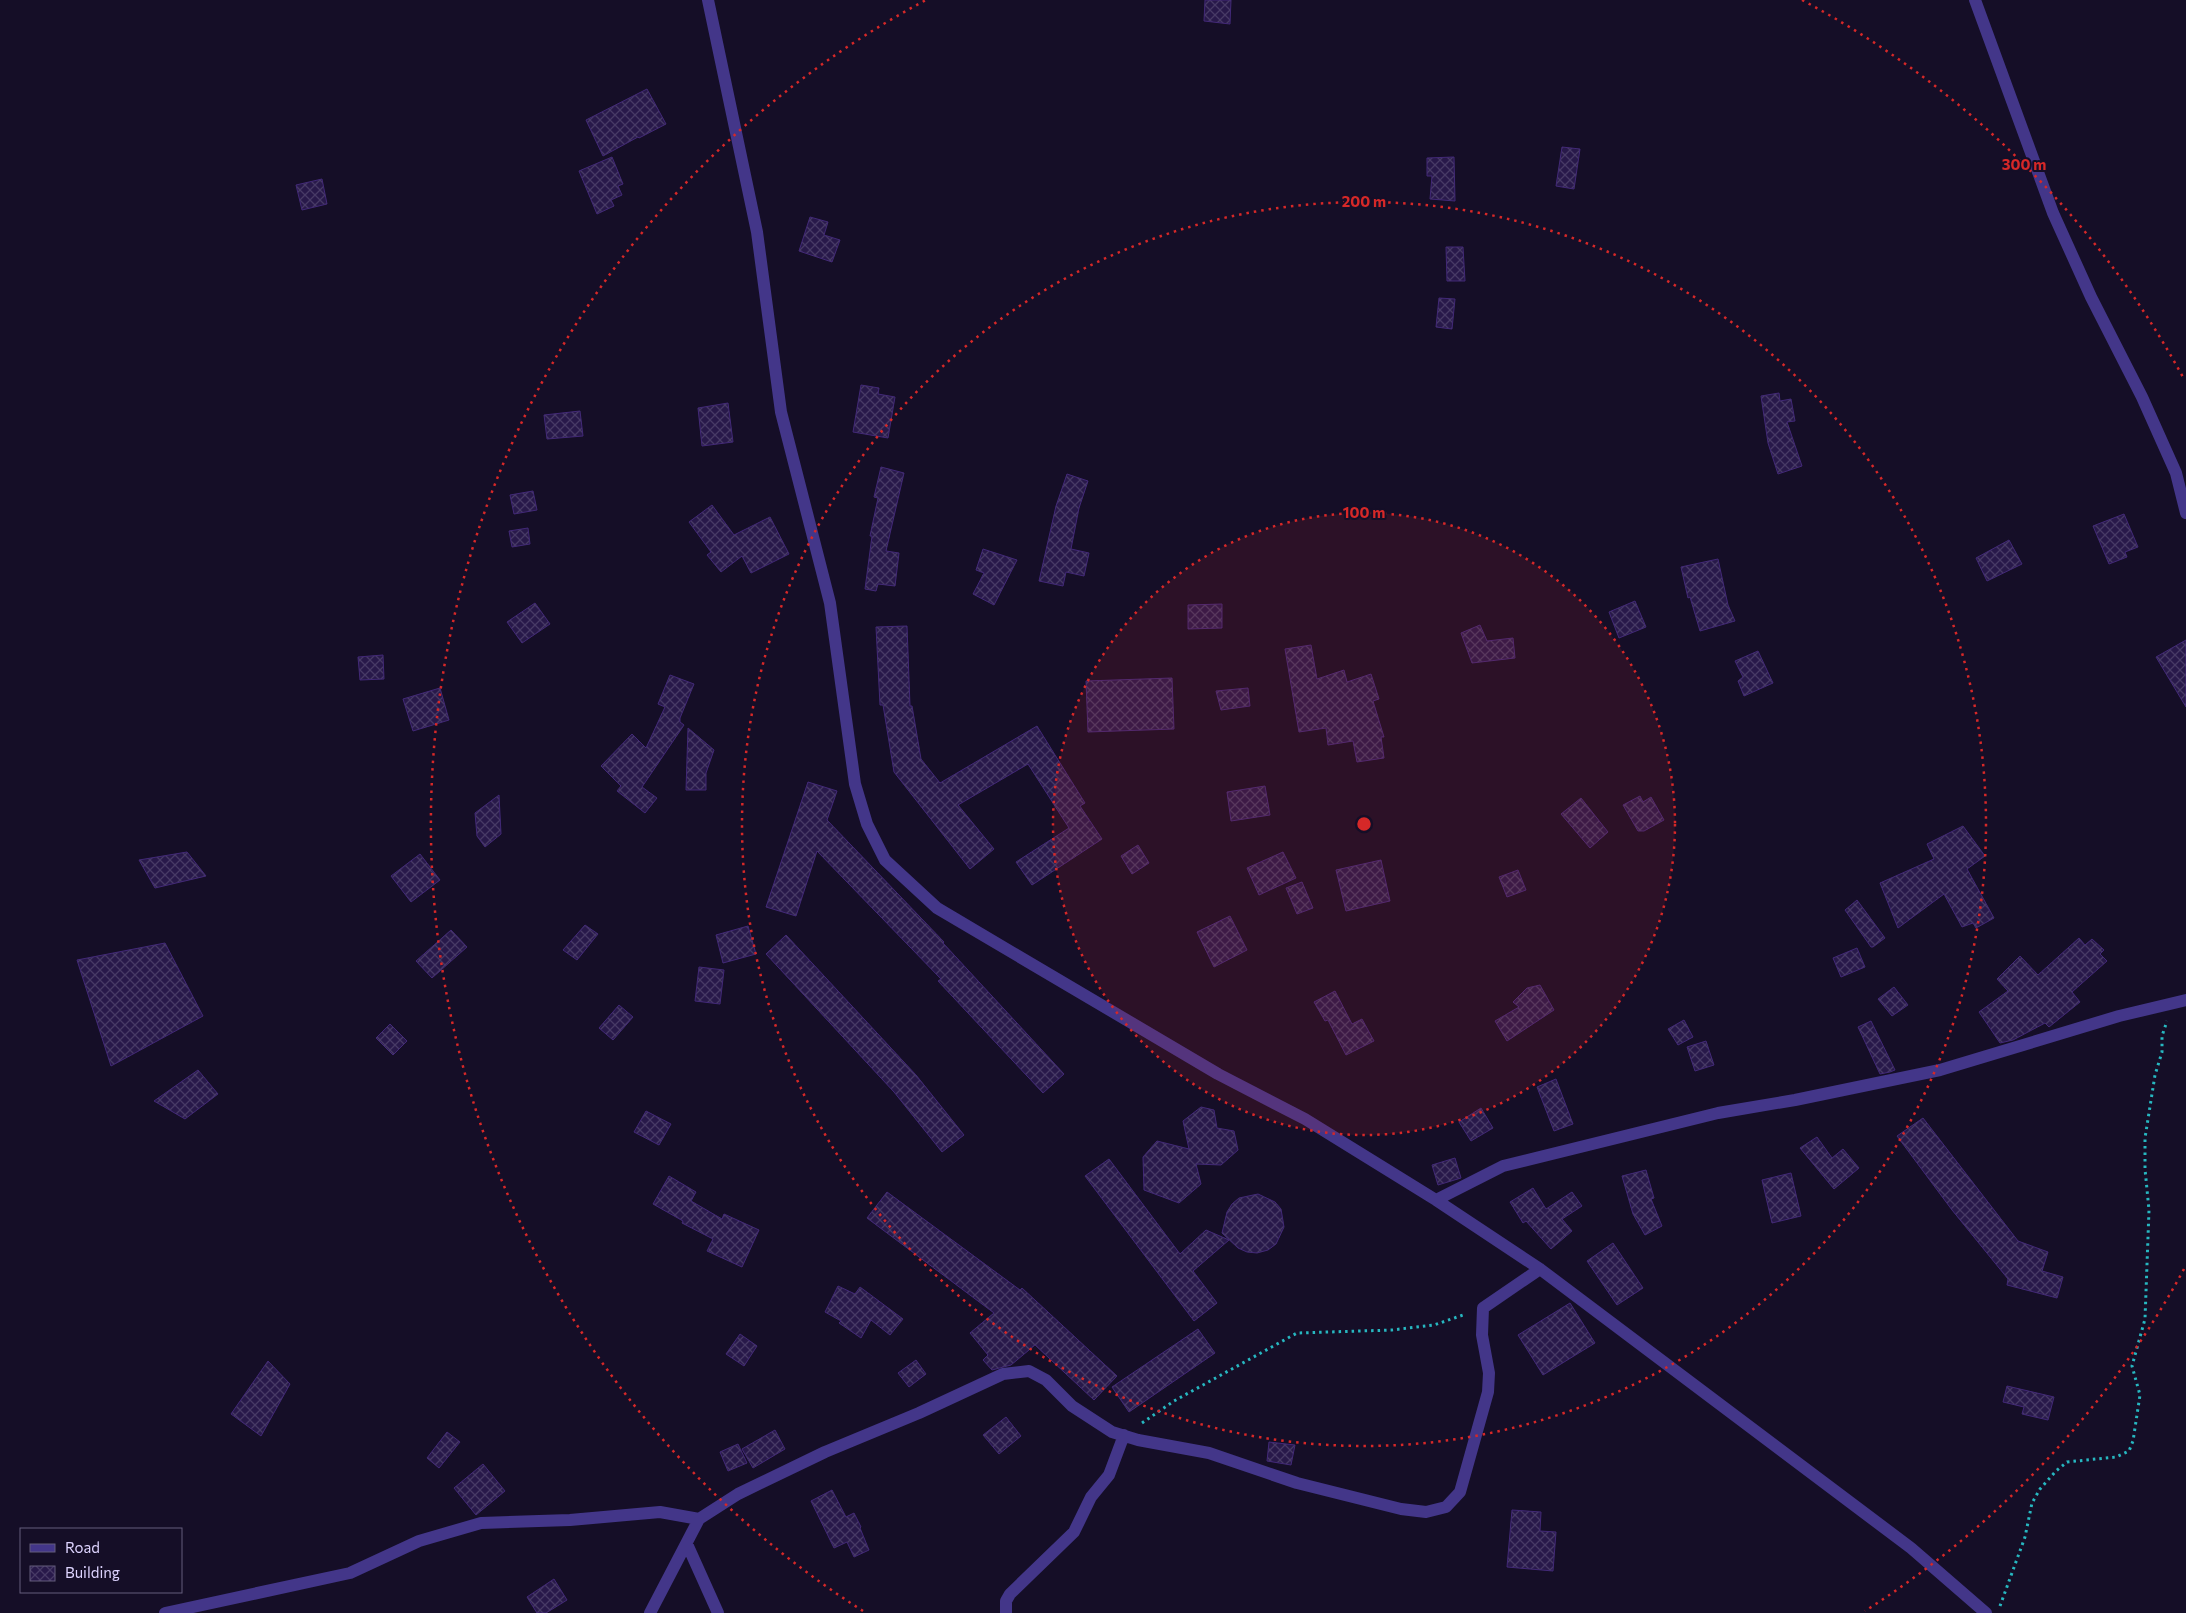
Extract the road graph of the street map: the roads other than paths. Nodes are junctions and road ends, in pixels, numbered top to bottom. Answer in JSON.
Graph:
{"nodes":[{"id":1,"x":708,"y":0,"type":"edge"},
{"id":2,"x":1976,"y":0,"type":"edge"},
{"id":3,"x":2181,"y":471,"type":"edge"},
{"id":4,"x":2186,"y":513,"type":"edge"},
{"id":5,"x":2186,"y":1000,"type":"edge"},
{"id":6,"x":1436,"y":1200,"type":"junction"},
{"id":7,"x":1540,"y":1269,"type":"junction"},
{"id":8,"x":1124,"y":1435,"type":"junction"},
{"id":9,"x":698,"y":1519,"type":"junction"},
{"id":10,"x":687,"y":1544,"type":"junction"},
{"id":11,"x":1982,"y":1612,"type":"edge"},
{"id":12,"x":165,"y":1613,"type":"edge"},
{"id":13,"x":650,"y":1613,"type":"edge"},
{"id":14,"x":718,"y":1613,"type":"edge"},
{"id":15,"x":1006,"y":1613,"type":"edge"}],
"edges":[{"from":1,"to":6,"type":"street"},
{"from":2,"to":3,"type":"street"},
{"from":3,"to":4,"type":"street"},
{"from":5,"to":6,"type":"street"},
{"from":6,"to":7,"type":"street"},
{"from":7,"to":8,"type":"street"},
{"from":7,"to":11,"type":"street"},
{"from":8,"to":9,"type":"street"},
{"from":8,"to":15,"type":"street"},
{"from":9,"to":10,"type":"street"},
{"from":9,"to":12,"type":"street"},
{"from":10,"to":13,"type":"street"},
{"from":10,"to":14,"type":"street"}]}
